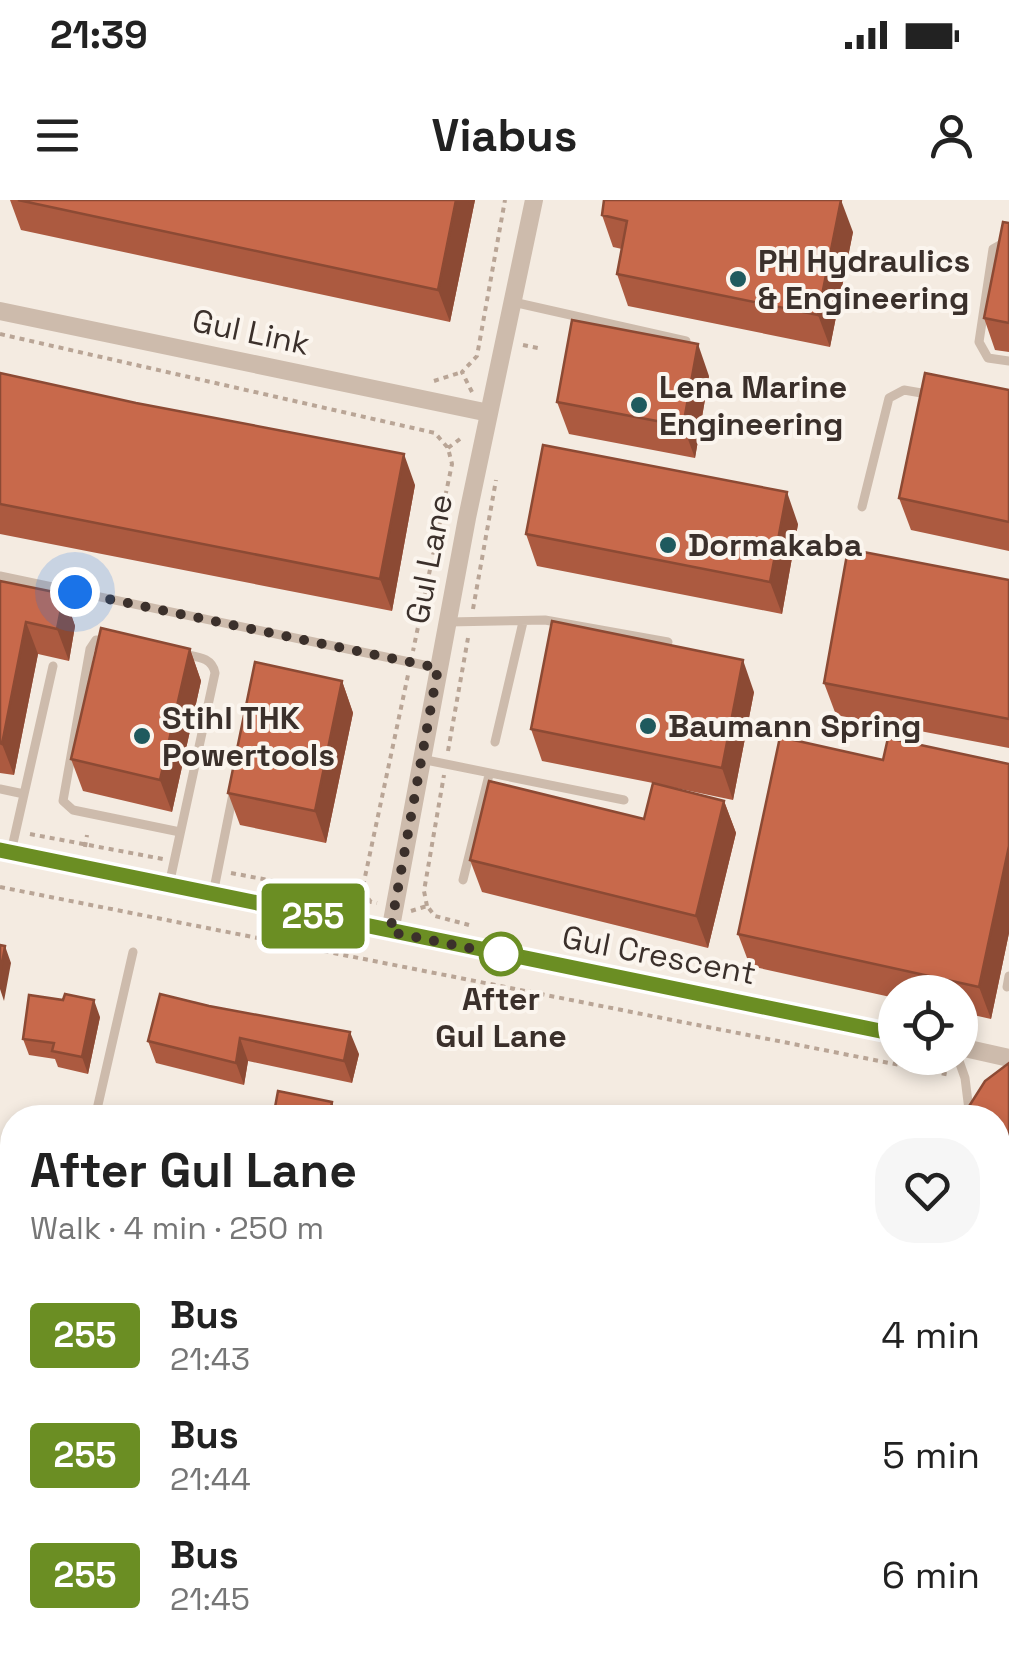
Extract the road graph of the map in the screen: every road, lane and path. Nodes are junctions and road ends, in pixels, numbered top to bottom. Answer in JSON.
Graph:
{"nodes":[{"id":1,"x":505,"y":200,"type":"edge"},
{"id":2,"x":534,"y":200,"type":"edge"},
{"id":3,"x":1009,"y":240,"type":"edge"},
{"id":4,"x":510,"y":301,"type":"junction"},
{"id":5,"x":0,"y":311,"type":"edge"},
{"id":6,"x":686,"y":342,"type":"edge"},
{"id":7,"x":1009,"y":361,"type":"edge"},
{"id":8,"x":939,"y":396,"type":"edge"},
{"id":9,"x":469,"y":408,"type":"junction"},
{"id":10,"x":490,"y":413,"type":"junction"},
{"id":11,"x":448,"y":448,"type":"dead end"},
{"id":12,"x":497,"y":476,"type":"dead end"},
{"id":13,"x":862,"y":508,"type":"dead end"},
{"id":14,"x":0,"y":576,"type":"edge"},
{"id":15,"x":447,"y":622,"type":"junction"},
{"id":16,"x":523,"y":622,"type":"junction"},
{"id":17,"x":471,"y":623,"type":"junction"},
{"id":18,"x":119,"y":642,"type":"edge"},
{"id":19,"x":668,"y":642,"type":"edge"},
{"id":20,"x":172,"y":652,"type":"edge"},
{"id":21,"x":53,"y":666,"type":"dead end"},
{"id":22,"x":438,"y":668,"type":"junction"},
{"id":23,"x":495,"y":742,"type":"dead end"},
{"id":24,"x":420,"y":759,"type":"junction"},
{"id":25,"x":446,"y":765,"type":"junction"},
{"id":26,"x":489,"y":776,"type":"junction"},
{"id":27,"x":236,"y":781,"type":"edge"},
{"id":28,"x":0,"y":789,"type":"edge"},
{"id":29,"x":24,"y":794,"type":"junction"},
{"id":30,"x":624,"y":800,"type":"dead end"},
{"id":31,"x":180,"y":832,"type":"junction"},
{"id":32,"x":5,"y":851,"type":"edge"},
{"id":33,"x":463,"y":880,"type":"dead end"},
{"id":34,"x":169,"y":885,"type":"junction"},
{"id":35,"x":0,"y":887,"type":"edge"},
{"id":36,"x":213,"y":894,"type":"junction"},
{"id":37,"x":427,"y":906,"type":"dead end"},
{"id":38,"x":390,"y":932,"type":"junction"},
{"id":39,"x":132,"y":952,"type":"dead end"},
{"id":40,"x":878,"y":1031,"type":"edge"},
{"id":41,"x":978,"y":1051,"type":"edge"},
{"id":42,"x":1009,"y":1058,"type":"edge"},
{"id":43,"x":964,"y":1075,"type":"edge"},
{"id":44,"x":965,"y":1078,"type":"junction"},
{"id":45,"x":98,"y":1105,"type":"edge"},
{"id":46,"x":969,"y":1105,"type":"edge"}],
"edges":[{"from":1,"to":9,"type":"path"},
{"from":2,"to":4,"type":"street","name":"Gul Lane"},
{"from":3,"to":7,"type":"lane"},
{"from":4,"to":6,"type":"lane"},
{"from":4,"to":10,"type":"street","name":"Gul Lane"},
{"from":5,"to":9,"type":"street","name":"Gul Link"},
{"from":8,"to":13,"type":"lane"},
{"from":9,"to":10,"type":"street","name":"Gul Link"},
{"from":9,"to":11,"type":"path"},
{"from":10,"to":15,"type":"street","name":"Gul Lane"},
{"from":12,"to":17,"type":"path"},
{"from":14,"to":22,"type":"lane"},
{"from":15,"to":17,"type":"lane"},
{"from":15,"to":22,"type":"street","name":"Gul Lane"},
{"from":16,"to":17,"type":"lane"},
{"from":16,"to":19,"type":"lane"},
{"from":16,"to":23,"type":"lane"},
{"from":17,"to":25,"type":"path"},
{"from":18,"to":31,"type":"lane"},
{"from":20,"to":31,"type":"lane"},
{"from":21,"to":29,"type":"lane"},
{"from":22,"to":24,"type":"street","name":"Gul Lane"},
{"from":24,"to":25,"type":"lane"},
{"from":24,"to":38,"type":"street","name":"Gul Lane"},
{"from":25,"to":26,"type":"lane"},
{"from":25,"to":37,"type":"path"},
{"from":26,"to":30,"type":"lane"},
{"from":26,"to":33,"type":"lane"},
{"from":27,"to":36,"type":"lane"},
{"from":28,"to":29,"type":"lane"},
{"from":29,"to":32,"type":"lane"},
{"from":31,"to":34,"type":"lane"},
{"from":32,"to":34,"type":"street","name":"Gul Crescent"},
{"from":34,"to":36,"type":"street","name":"Gul Crescent"},
{"from":35,"to":44,"type":"path"},
{"from":36,"to":38,"type":"street","name":"Gul Crescent"},
{"from":38,"to":40,"type":"street","name":"Gul Crescent"},
{"from":39,"to":45,"type":"lane"},
{"from":41,"to":42,"type":"street"},
{"from":43,"to":44,"type":"lane"},
{"from":44,"to":46,"type":"lane"}]}
